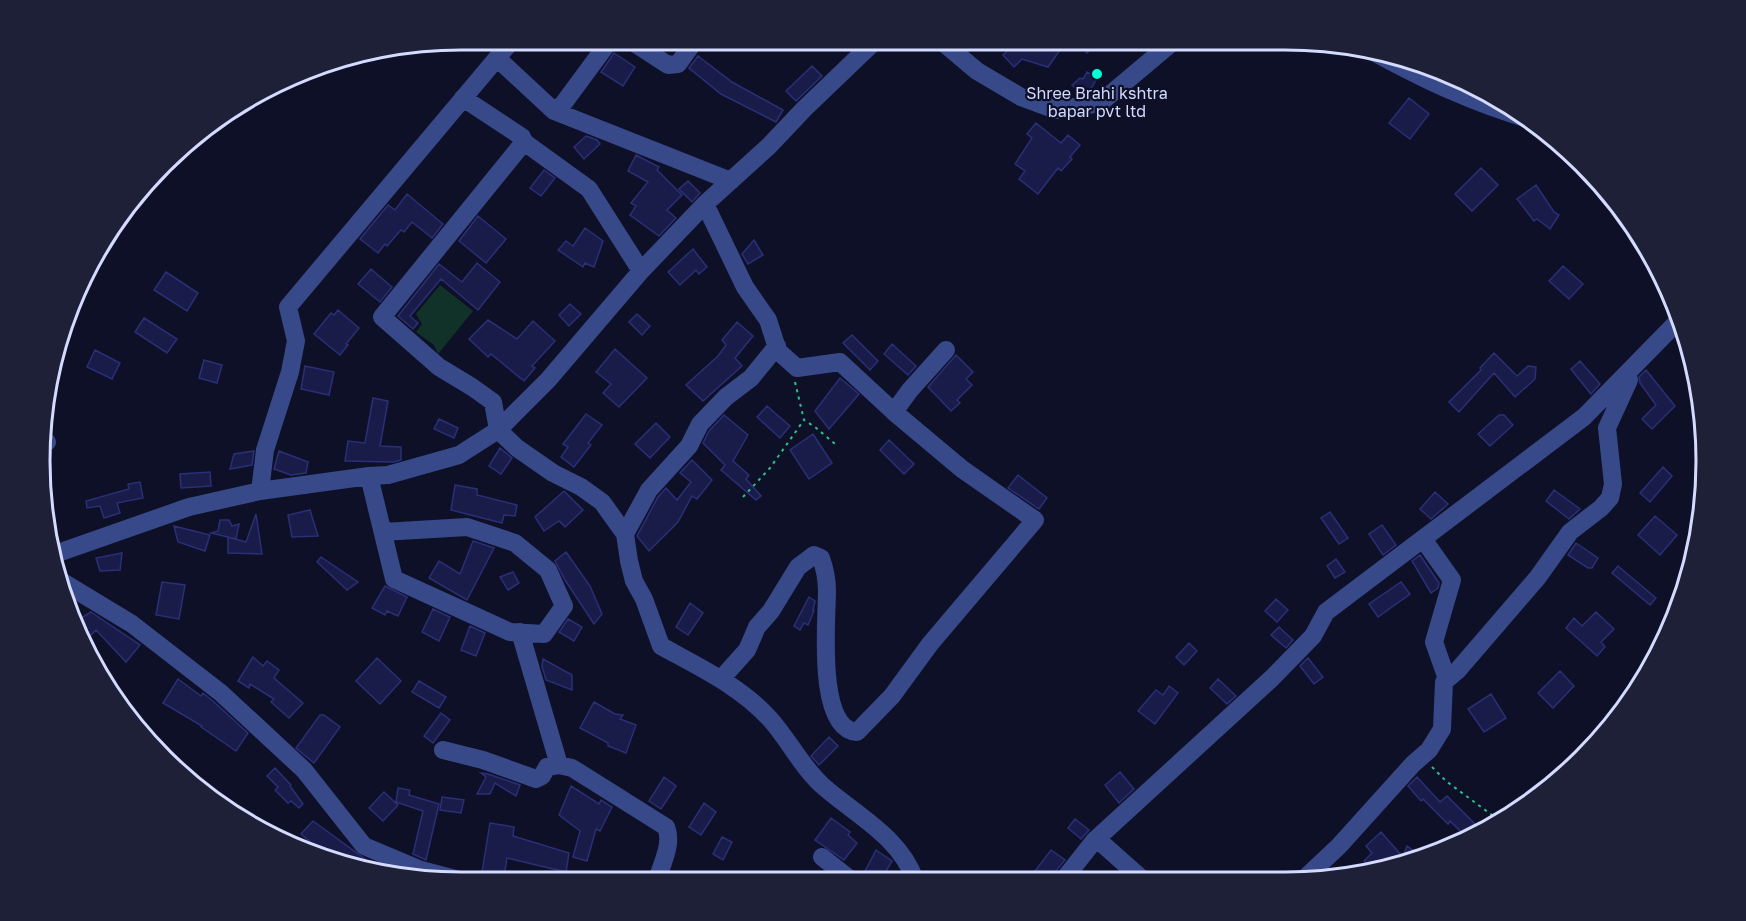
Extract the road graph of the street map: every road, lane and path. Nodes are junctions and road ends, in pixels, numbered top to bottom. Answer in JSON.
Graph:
{"nodes":[{"id":1,"x":504,"y":50,"type":"edge"},
{"id":2,"x":602,"y":50,"type":"edge"},
{"id":3,"x":645,"y":50,"type":"edge"},
{"id":4,"x":688,"y":50,"type":"edge"},
{"id":5,"x":866,"y":50,"type":"edge"},
{"id":6,"x":952,"y":50,"type":"edge"},
{"id":7,"x":1163,"y":50,"type":"edge"},
{"id":8,"x":497,"y":58,"type":"junction"},
{"id":9,"x":1401,"y":66,"type":"edge"},
{"id":10,"x":463,"y":98,"type":"junction"},
{"id":11,"x":554,"y":111,"type":"junction"},
{"id":12,"x":1500,"y":111,"type":"edge"},
{"id":13,"x":524,"y":142,"type":"junction"},
{"id":14,"x":731,"y":181,"type":"junction"},
{"id":15,"x":705,"y":204,"type":"junction"},
{"id":16,"x":641,"y":271,"type":"junction"},
{"id":17,"x":1674,"y":326,"type":"edge"},
{"id":18,"x":777,"y":346,"type":"junction"},
{"id":19,"x":946,"y":350,"type":"dead end"},
{"id":20,"x":1644,"y":355,"type":"junction"},
{"id":21,"x":797,"y":368,"type":"junction"},
{"id":22,"x":894,"y":412,"type":"junction"},
{"id":23,"x":804,"y":420,"type":"junction"},
{"id":24,"x":498,"y":430,"type":"junction"},
{"id":25,"x":835,"y":444,"type":"dead end"},
{"id":26,"x":369,"y":476,"type":"junction"},
{"id":27,"x":260,"y":491,"type":"junction"},
{"id":28,"x":743,"y":497,"type":"dead end"},
{"id":29,"x":383,"y":532,"type":"junction"},
{"id":30,"x":626,"y":534,"type":"junction"},
{"id":31,"x":1422,"y":539,"type":"junction"},
{"id":32,"x":60,"y":552,"type":"edge"},
{"id":33,"x":69,"y":584,"type":"edge"},
{"id":34,"x":520,"y":632,"type":"junction"},
{"id":35,"x":721,"y":679,"type":"junction"},
{"id":36,"x":1447,"y":679,"type":"junction"},
{"id":37,"x":442,"y":750,"type":"dead end"},
{"id":38,"x":1421,"y":757,"type":"junction"},
{"id":39,"x":559,"y":765,"type":"junction"},
{"id":40,"x":1492,"y":815,"type":"edge"},
{"id":41,"x":1097,"y":839,"type":"junction"},
{"id":42,"x":822,"y":857,"type":"dead end"},
{"id":43,"x":397,"y":862,"type":"junction"},
{"id":44,"x":402,"y":867,"type":"edge"},
{"id":45,"x":419,"y":869,"type":"edge"},
{"id":46,"x":1312,"y":871,"type":"edge"},
{"id":47,"x":660,"y":872,"type":"edge"},
{"id":48,"x":840,"y":872,"type":"edge"},
{"id":49,"x":912,"y":872,"type":"edge"},
{"id":50,"x":1070,"y":872,"type":"edge"},
{"id":51,"x":1134,"y":872,"type":"edge"}],
"edges":[{"from":1,"to":8,"type":"street"},
{"from":2,"to":11,"type":"street"},
{"from":3,"to":4,"type":"street"},
{"from":5,"to":14,"type":"street"},
{"from":6,"to":7,"type":"street"},
{"from":8,"to":10,"type":"street"},
{"from":8,"to":11,"type":"street"},
{"from":9,"to":12,"type":"street"},
{"from":10,"to":13,"type":"street"},
{"from":10,"to":27,"type":"street"},
{"from":11,"to":14,"type":"street"},
{"from":13,"to":16,"type":"street"},
{"from":13,"to":24,"type":"street"},
{"from":14,"to":15,"type":"street"},
{"from":15,"to":16,"type":"street"},
{"from":15,"to":18,"type":"street"},
{"from":16,"to":24,"type":"street"},
{"from":17,"to":20,"type":"street"},
{"from":18,"to":21,"type":"street"},
{"from":18,"to":30,"type":"street"},
{"from":19,"to":22,"type":"street"},
{"from":20,"to":31,"type":"street"},
{"from":20,"to":36,"type":"street"},
{"from":21,"to":22,"type":"street"},
{"from":21,"to":23,"type":"path"},
{"from":22,"to":35,"type":"street"},
{"from":23,"to":25,"type":"path"},
{"from":23,"to":28,"type":"path"},
{"from":24,"to":26,"type":"street"},
{"from":24,"to":30,"type":"street"},
{"from":26,"to":27,"type":"street"},
{"from":26,"to":29,"type":"street"},
{"from":27,"to":32,"type":"street"},
{"from":29,"to":34,"type":"street"},
{"from":29,"to":34,"type":"street"},
{"from":30,"to":35,"type":"street"},
{"from":31,"to":36,"type":"street"},
{"from":31,"to":41,"type":"street"},
{"from":33,"to":43,"type":"street"},
{"from":34,"to":39,"type":"street"},
{"from":35,"to":49,"type":"street"},
{"from":36,"to":38,"type":"street"},
{"from":37,"to":39,"type":"street"},
{"from":38,"to":40,"type":"path"},
{"from":38,"to":46,"type":"street"},
{"from":39,"to":47,"type":"street"},
{"from":41,"to":50,"type":"street"},
{"from":41,"to":51,"type":"street"},
{"from":42,"to":48,"type":"street"},
{"from":43,"to":44,"type":"street"},
{"from":43,"to":45,"type":"street"}]}
